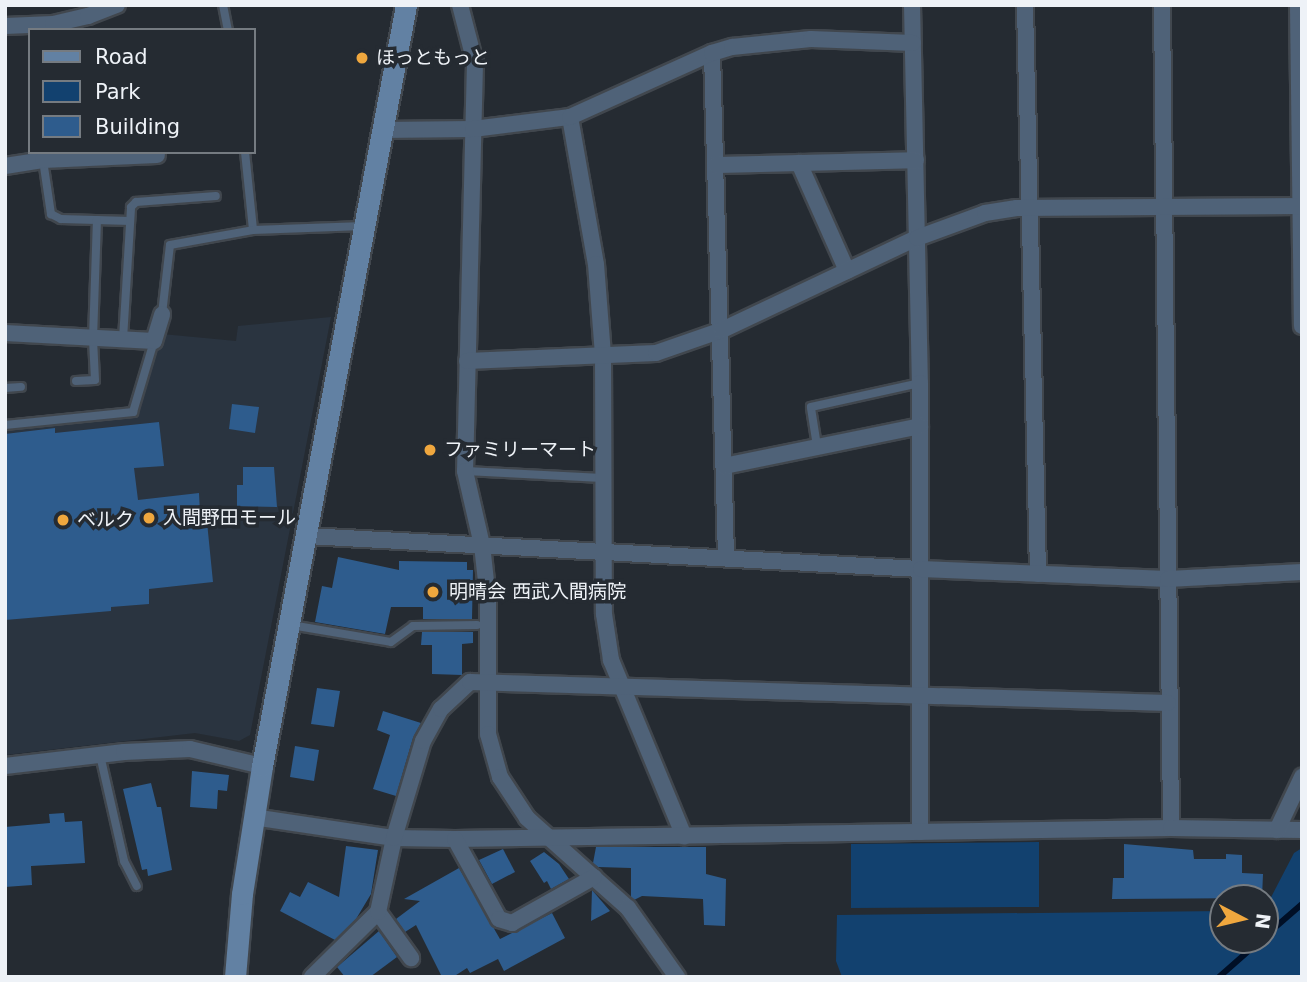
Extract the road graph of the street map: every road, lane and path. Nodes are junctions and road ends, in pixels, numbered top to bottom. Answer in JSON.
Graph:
{"nodes":[{"id":1,"x":117,"y":5,"type":"edge"},
{"id":2,"x":223,"y":5,"type":"edge"},
{"id":3,"x":406,"y":5,"type":"edge"},
{"id":4,"x":460,"y":5,"type":"edge"},
{"id":5,"x":912,"y":5,"type":"edge"},
{"id":6,"x":1024,"y":5,"type":"edge"},
{"id":7,"x":1163,"y":5,"type":"edge"},
{"id":8,"x":1298,"y":5,"type":"edge"},
{"id":9,"x":5,"y":26,"type":"edge"},
{"id":10,"x":228,"y":28,"type":"edge"},
{"id":11,"x":913,"y":43,"type":"junction"},
{"id":12,"x":712,"y":53,"type":"junction"},
{"id":13,"x":570,"y":117,"type":"junction"},
{"id":14,"x":473,"y":129,"type":"junction"},
{"id":15,"x":382,"y":130,"type":"junction"},
{"id":16,"x":245,"y":154,"type":"edge"},
{"id":17,"x":157,"y":155,"type":"dead end"},
{"id":18,"x":43,"y":160,"type":"junction"},
{"id":19,"x":916,"y":160,"type":"junction"},
{"id":20,"x":799,"y":163,"type":"junction"},
{"id":21,"x":716,"y":165,"type":"junction"},
{"id":22,"x":5,"y":166,"type":"edge"},
{"id":23,"x":216,"y":196,"type":"dead end"},
{"id":24,"x":1301,"y":206,"type":"edge"},
{"id":25,"x":1028,"y":208,"type":"junction"},
{"id":26,"x":1164,"y":208,"type":"junction"},
{"id":27,"x":97,"y":220,"type":"junction"},
{"id":28,"x":130,"y":221,"type":"junction"},
{"id":29,"x":363,"y":226,"type":"junction"},
{"id":30,"x":253,"y":230,"type":"junction"},
{"id":31,"x":918,"y":238,"type":"junction"},
{"id":32,"x":847,"y":271,"type":"junction"},
{"id":33,"x":162,"y":314,"type":"joint"},
{"id":34,"x":1302,"y":326,"type":"edge"},
{"id":35,"x":722,"y":330,"type":"junction"},
{"id":36,"x":5,"y":333,"type":"edge"},
{"id":37,"x":93,"y":339,"type":"junction"},
{"id":38,"x":123,"y":339,"type":"junction"},
{"id":39,"x":154,"y":341,"type":"junction"},
{"id":40,"x":603,"y":355,"type":"junction"},
{"id":41,"x":467,"y":361,"type":"junction"},
{"id":42,"x":76,"y":381,"type":"dead end"},
{"id":43,"x":920,"y":383,"type":"junction"},
{"id":44,"x":21,"y":387,"type":"dead end"},
{"id":45,"x":5,"y":388,"type":"edge"},
{"id":46,"x":5,"y":425,"type":"edge"},
{"id":47,"x":920,"y":426,"type":"junction"},
{"id":48,"x":817,"y":446,"type":"junction"},
{"id":49,"x":724,"y":466,"type":"junction"},
{"id":50,"x":465,"y":471,"type":"junction"},
{"id":51,"x":603,"y":478,"type":"junction"},
{"id":52,"x":307,"y":536,"type":"junction"},
{"id":53,"x":482,"y":545,"type":"junction"},
{"id":54,"x":603,"y":551,"type":"junction"},
{"id":55,"x":726,"y":558,"type":"junction"},
{"id":56,"x":920,"y":569,"type":"junction"},
{"id":57,"x":1302,"y":572,"type":"edge"},
{"id":58,"x":1038,"y":574,"type":"junction"},
{"id":59,"x":1167,"y":579,"type":"junction"},
{"id":60,"x":290,"y":625,"type":"junction"},
{"id":61,"x":477,"y":625,"type":"dead end"},
{"id":62,"x":488,"y":681,"type":"junction"},
{"id":63,"x":622,"y":687,"type":"junction"},
{"id":64,"x":920,"y":697,"type":"junction"},
{"id":65,"x":1168,"y":703,"type":"junction"},
{"id":66,"x":100,"y":755,"type":"junction"},
{"id":67,"x":5,"y":766,"type":"edge"},
{"id":68,"x":262,"y":766,"type":"junction"},
{"id":69,"x":1302,"y":777,"type":"edge"},
{"id":70,"x":253,"y":817,"type":"junction"},
{"id":71,"x":1171,"y":828,"type":"junction"},
{"id":72,"x":1277,"y":830,"type":"junction"},
{"id":73,"x":1302,"y":830,"type":"edge"},
{"id":74,"x":920,"y":832,"type":"junction"},
{"id":75,"x":684,"y":836,"type":"junction"},
{"id":76,"x":547,"y":837,"type":"junction"},
{"id":77,"x":394,"y":838,"type":"junction"},
{"id":78,"x":455,"y":839,"type":"junction"},
{"id":79,"x":594,"y":877,"type":"junction"},
{"id":80,"x":137,"y":886,"type":"dead end"},
{"id":81,"x":378,"y":912,"type":"junction"},
{"id":82,"x":411,"y":958,"type":"dead end"},
{"id":83,"x":235,"y":977,"type":"edge"},
{"id":84,"x":312,"y":977,"type":"edge"},
{"id":85,"x":677,"y":977,"type":"edge"}],
"edges":[{"from":1,"to":9,"type":"street"},
{"from":2,"to":10,"type":"lane"},
{"from":3,"to":15,"type":"street"},
{"from":4,"to":14,"type":"street"},
{"from":5,"to":11,"type":"street"},
{"from":6,"to":25,"type":"street"},
{"from":7,"to":26,"type":"street"},
{"from":8,"to":24,"type":"street"},
{"from":11,"to":12,"type":"street"},
{"from":11,"to":19,"type":"street"},
{"from":12,"to":13,"type":"street"},
{"from":12,"to":21,"type":"street"},
{"from":13,"to":14,"type":"street"},
{"from":13,"to":40,"type":"street"},
{"from":14,"to":15,"type":"street"},
{"from":14,"to":41,"type":"street"},
{"from":15,"to":29,"type":"street"},
{"from":16,"to":30,"type":"lane"},
{"from":17,"to":18,"type":"street"},
{"from":18,"to":22,"type":"street"},
{"from":18,"to":27,"type":"lane"},
{"from":19,"to":20,"type":"street"},
{"from":19,"to":31,"type":"street"},
{"from":20,"to":21,"type":"street"},
{"from":20,"to":32,"type":"street"},
{"from":21,"to":35,"type":"street"},
{"from":23,"to":28,"type":"lane"},
{"from":24,"to":26,"type":"street"},
{"from":24,"to":34,"type":"street"},
{"from":25,"to":26,"type":"street"},
{"from":25,"to":31,"type":"street"},
{"from":25,"to":58,"type":"street"},
{"from":26,"to":59,"type":"street"},
{"from":27,"to":28,"type":"lane"},
{"from":27,"to":37,"type":"lane"},
{"from":28,"to":38,"type":"lane"},
{"from":29,"to":30,"type":"lane"},
{"from":29,"to":52,"type":"street"},
{"from":30,"to":33,"type":"lane"},
{"from":31,"to":32,"type":"street"},
{"from":31,"to":43,"type":"street"},
{"from":32,"to":35,"type":"street"},
{"from":33,"to":39,"type":"street"},
{"from":35,"to":40,"type":"street"},
{"from":35,"to":49,"type":"street"},
{"from":36,"to":37,"type":"street"},
{"from":37,"to":38,"type":"street"},
{"from":37,"to":42,"type":"lane"},
{"from":38,"to":39,"type":"street"},
{"from":39,"to":46,"type":"lane"},
{"from":40,"to":41,"type":"street"},
{"from":40,"to":51,"type":"street"},
{"from":41,"to":50,"type":"street"},
{"from":43,"to":47,"type":"street"},
{"from":43,"to":48,"type":"lane"},
{"from":44,"to":45,"type":"lane"},
{"from":47,"to":48,"type":"street"},
{"from":47,"to":56,"type":"street"},
{"from":48,"to":49,"type":"street"},
{"from":49,"to":55,"type":"street"},
{"from":50,"to":51,"type":"lane"},
{"from":50,"to":53,"type":"street"},
{"from":51,"to":54,"type":"street"},
{"from":52,"to":53,"type":"street"},
{"from":52,"to":60,"type":"street"},
{"from":53,"to":54,"type":"street"},
{"from":53,"to":62,"type":"street"},
{"from":54,"to":55,"type":"street"},
{"from":54,"to":63,"type":"street"},
{"from":55,"to":56,"type":"street"},
{"from":56,"to":58,"type":"street"},
{"from":56,"to":64,"type":"street"},
{"from":57,"to":59,"type":"street"},
{"from":58,"to":59,"type":"street"},
{"from":59,"to":65,"type":"street"},
{"from":60,"to":61,"type":"lane"},
{"from":60,"to":68,"type":"street"},
{"from":62,"to":63,"type":"street"},
{"from":62,"to":76,"type":"street"},
{"from":62,"to":77,"type":"street"},
{"from":63,"to":64,"type":"street"},
{"from":63,"to":75,"type":"street"},
{"from":64,"to":65,"type":"street"},
{"from":64,"to":74,"type":"street"},
{"from":65,"to":71,"type":"street"},
{"from":66,"to":67,"type":"street"},
{"from":66,"to":68,"type":"street"},
{"from":66,"to":80,"type":"lane"},
{"from":68,"to":70,"type":"street"},
{"from":69,"to":72,"type":"street"},
{"from":70,"to":77,"type":"street"},
{"from":70,"to":83,"type":"street"},
{"from":71,"to":72,"type":"street"},
{"from":71,"to":74,"type":"street"},
{"from":72,"to":73,"type":"street"},
{"from":74,"to":75,"type":"street"},
{"from":75,"to":76,"type":"street"},
{"from":76,"to":78,"type":"street"},
{"from":76,"to":79,"type":"street"},
{"from":77,"to":78,"type":"street"},
{"from":77,"to":81,"type":"street"},
{"from":78,"to":79,"type":"street"},
{"from":79,"to":85,"type":"street"},
{"from":81,"to":82,"type":"street"},
{"from":81,"to":84,"type":"street"}]}
